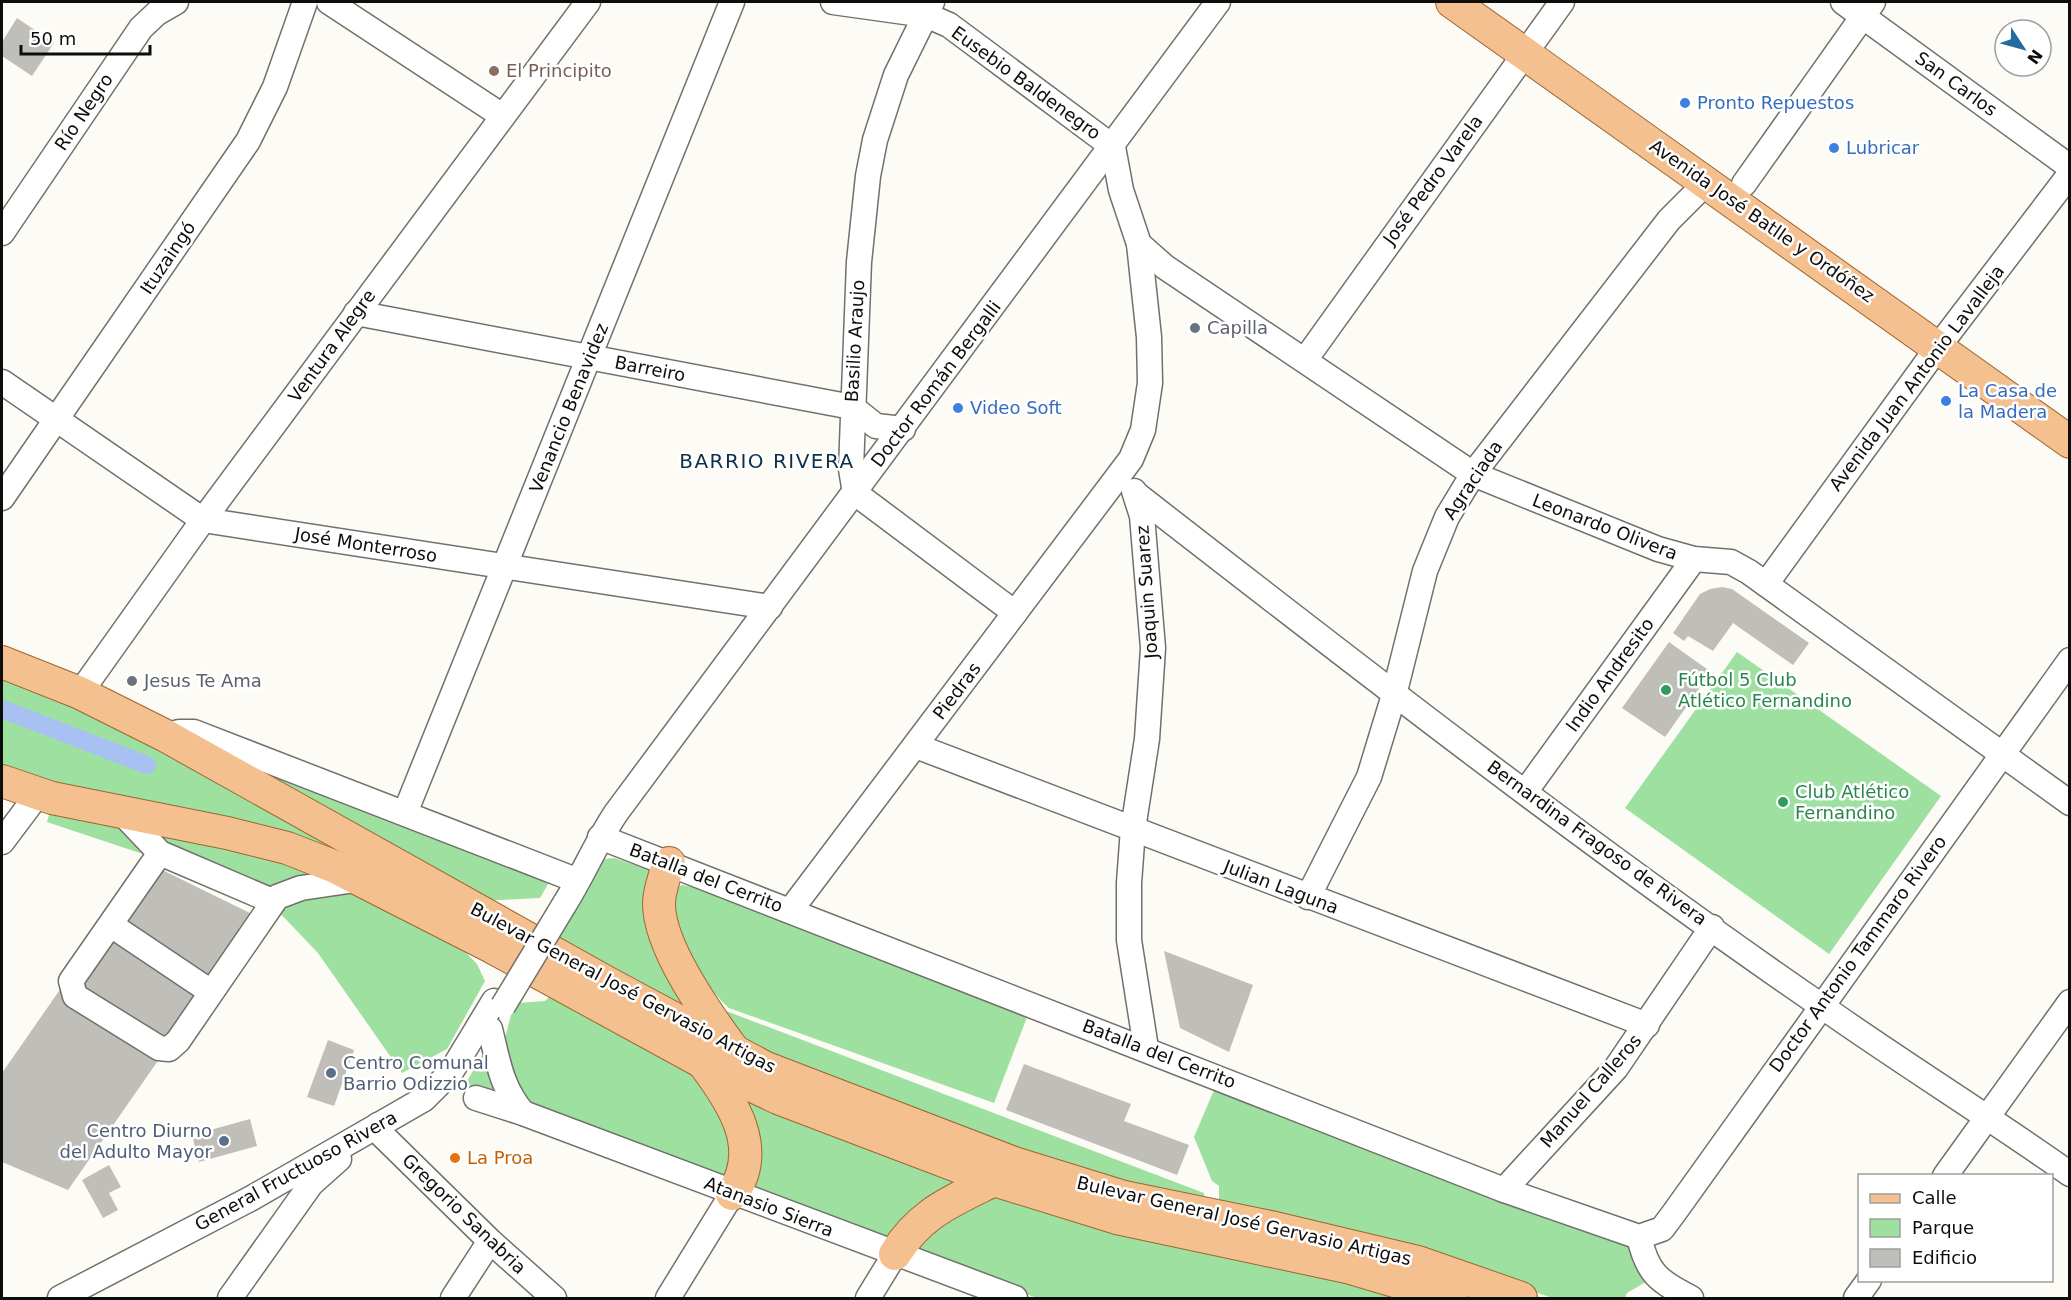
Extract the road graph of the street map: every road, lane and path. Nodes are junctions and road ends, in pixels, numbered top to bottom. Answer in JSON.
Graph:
{"nodes":[{"id":1,"x":176,"y":2,"type":"edge"},
{"id":2,"x":305,"y":2,"type":"edge"},
{"id":3,"x":329,"y":2,"type":"edge"},
{"id":4,"x":588,"y":2,"type":"edge"},
{"id":5,"x":732,"y":2,"type":"edge"},
{"id":6,"x":833,"y":2,"type":"edge"},
{"id":7,"x":1218,"y":2,"type":"edge"},
{"id":8,"x":1452,"y":2,"type":"edge"},
{"id":9,"x":1489,"y":2,"type":"edge"},
{"id":10,"x":1562,"y":2,"type":"edge"},
{"id":11,"x":1843,"y":2,"type":"edge"},
{"id":12,"x":929,"y":8,"type":"edge"},
{"id":13,"x":1868,"y":9,"type":"edge"},
{"id":14,"x":1531,"y":43,"type":"junction"},
{"id":15,"x":501,"y":115,"type":"junction"},
{"id":16,"x":1113,"y":147,"type":"junction"},
{"id":17,"x":2070,"y":167,"type":"edge"},
{"id":18,"x":2070,"y":174,"type":"edge"},
{"id":19,"x":1707,"y":182,"type":"junction"},
{"id":20,"x":1744,"y":183,"type":"junction"},
{"id":21,"x":2,"y":233,"type":"edge"},
{"id":22,"x":1139,"y":244,"type":"junction"},
{"id":23,"x":356,"y":313,"type":"junction"},
{"id":24,"x":1944,"y":340,"type":"junction"},
{"id":25,"x":590,"y":357,"type":"junction"},
{"id":26,"x":1305,"y":360,"type":"junction"},
{"id":27,"x":2,"y":382,"type":"edge"},
{"id":28,"x":852,"y":406,"type":"junction"},
{"id":29,"x":2070,"y":417,"type":"edge"},
{"id":30,"x":56,"y":420,"type":"junction"},
{"id":31,"x":903,"y":429,"type":"junction"},
{"id":32,"x":2070,"y":442,"type":"edge"},
{"id":33,"x":1123,"y":470,"type":"junction"},
{"id":34,"x":1473,"y":474,"type":"junction"},
{"id":35,"x":855,"y":493,"type":"junction"},
{"id":36,"x":1136,"y":494,"type":"junction"},
{"id":37,"x":2,"y":498,"type":"edge"},
{"id":38,"x":203,"y":519,"type":"junction"},
{"id":39,"x":1694,"y":559,"type":"junction"},
{"id":40,"x":504,"y":567,"type":"junction"},
{"id":41,"x":1766,"y":584,"type":"junction"},
{"id":42,"x":770,"y":607,"type":"junction"},
{"id":43,"x":1015,"y":613,"type":"junction"},
{"id":44,"x":2070,"y":660,"type":"edge"},
{"id":45,"x":2,"y":662,"type":"edge"},
{"id":46,"x":80,"y":693,"type":"junction"},
{"id":47,"x":1394,"y":695,"type":"junction"},
{"id":48,"x":166,"y":736,"type":"junction"},
{"id":49,"x":916,"y":746,"type":"junction"},
{"id":50,"x":2001,"y":754,"type":"junction"},
{"id":51,"x":2,"y":781,"type":"edge"},
{"id":52,"x":1525,"y":792,"type":"junction"},
{"id":53,"x":38,"y":794,"type":"junction"},
{"id":54,"x":2070,"y":803,"type":"edge"},
{"id":55,"x":122,"y":813,"type":"junction"},
{"id":56,"x":405,"y":813,"type":"junction"},
{"id":57,"x":1133,"y":829,"type":"junction"},
{"id":58,"x":2,"y":842,"type":"edge"},
{"id":59,"x":595,"y":845,"type":"junction"},
{"id":60,"x":160,"y":853,"type":"junction"},
{"id":61,"x":669,"y":863,"type":"junction"},
{"id":62,"x":568,"y":877,"type":"junction"},
{"id":63,"x":362,"y":879,"type":"junction"},
{"id":64,"x":1308,"y":897,"type":"junction"},
{"id":65,"x":272,"y":901,"type":"junction"},
{"id":66,"x":560,"y":903,"type":"junction"},
{"id":67,"x":790,"y":911,"type":"junction"},
{"id":68,"x":111,"y":925,"type":"junction"},
{"id":69,"x":1712,"y":927,"type":"junction"},
{"id":70,"x":211,"y":992,"type":"junction"},
{"id":71,"x":2070,"y":1002,"type":"edge"},
{"id":72,"x":499,"y":1004,"type":"junction"},
{"id":73,"x":1820,"y":1006,"type":"junction"},
{"id":74,"x":1647,"y":1025,"type":"junction"},
{"id":75,"x":490,"y":1029,"type":"junction"},
{"id":76,"x":1146,"y":1048,"type":"junction"},
{"id":77,"x":735,"y":1051,"type":"junction"},
{"id":78,"x":704,"y":1064,"type":"junction"},
{"id":79,"x":477,"y":1098,"type":"dead end"},
{"id":80,"x":524,"y":1113,"type":"junction"},
{"id":81,"x":1988,"y":1116,"type":"junction"},
{"id":82,"x":380,"y":1130,"type":"junction"},
{"id":83,"x":1946,"y":1174,"type":"edge"},
{"id":84,"x":2070,"y":1174,"type":"edge"},
{"id":85,"x":994,"y":1180,"type":"junction"},
{"id":86,"x":1504,"y":1190,"type":"junction"},
{"id":87,"x":732,"y":1194,"type":"junction"},
{"id":88,"x":1639,"y":1237,"type":"junction"},
{"id":89,"x":490,"y":1241,"type":"junction"},
{"id":90,"x":895,"y":1254,"type":"junction"},
{"id":91,"x":1868,"y":1282,"type":"edge"},
{"id":92,"x":60,"y":1299,"type":"edge"},
{"id":93,"x":230,"y":1299,"type":"edge"},
{"id":94,"x":453,"y":1299,"type":"edge"},
{"id":95,"x":554,"y":1299,"type":"edge"},
{"id":96,"x":668,"y":1299,"type":"edge"},
{"id":97,"x":868,"y":1299,"type":"edge"},
{"id":98,"x":1015,"y":1299,"type":"edge"},
{"id":99,"x":1452,"y":1299,"type":"edge"},
{"id":100,"x":1521,"y":1299,"type":"edge"},
{"id":101,"x":1691,"y":1299,"type":"edge"},
{"id":102,"x":1856,"y":1299,"type":"edge"}],
"edges":[{"from":1,"to":21,"type":"street","name":"Río Negro"},
{"from":2,"to":30,"type":"street","name":"Ituzaingó"},
{"from":3,"to":15,"type":"street"},
{"from":4,"to":15,"type":"street","name":"Ventura Alegre"},
{"from":5,"to":25,"type":"street","name":"Venancio Benavidez"},
{"from":6,"to":12,"type":"street","name":"Eusebio Baldenegro"},
{"from":7,"to":16,"type":"street","name":"Doctor Román Bergalli"},
{"from":8,"to":14,"type":"main road","name":"Avenida José Batlle y Ordóñez"},
{"from":9,"to":14,"type":"main road","name":"Avenida José Batlle y Ordóñez"},
{"from":10,"to":14,"type":"street","name":"José Pedro Varela"},
{"from":11,"to":13,"type":"street","name":"San Carlos"},
{"from":12,"to":16,"type":"street","name":"Eusebio Baldenegro"},
{"from":12,"to":28,"type":"street","name":"Basilio Araujo"},
{"from":13,"to":17,"type":"street","name":"San Carlos"},
{"from":13,"to":20,"type":"street"},
{"from":14,"to":19,"type":"main road","name":"Avenida José Batlle y Ordóñez"},
{"from":14,"to":20,"type":"main road","name":"Avenida José Batlle y Ordóñez"},
{"from":14,"to":26,"type":"street","name":"José Pedro Varela"},
{"from":15,"to":23,"type":"street","name":"Ventura Alegre"},
{"from":16,"to":22,"type":"street"},
{"from":16,"to":31,"type":"street","name":"Doctor Román Bergalli"},
{"from":18,"to":24,"type":"street","name":"Avenida Juan Antonio Lavalleja"},
{"from":19,"to":24,"type":"main road","name":"Avenida José Batlle y Ordóñez"},
{"from":19,"to":34,"type":"street","name":"Agraciada"},
{"from":20,"to":24,"type":"main road","name":"Avenida José Batlle y Ordóñez"},
{"from":22,"to":26,"type":"street","name":"Leonardo Olivera"},
{"from":22,"to":33,"type":"street"},
{"from":23,"to":25,"type":"street","name":"Barreiro"},
{"from":23,"to":38,"type":"street","name":"Ventura Alegre"},
{"from":24,"to":29,"type":"main road","name":"Avenida José Batlle y Ordóñez"},
{"from":24,"to":32,"type":"main road","name":"Avenida José Batlle y Ordóñez"},
{"from":24,"to":41,"type":"street","name":"Avenida Juan Antonio Lavalleja"},
{"from":25,"to":28,"type":"street","name":"Barreiro"},
{"from":25,"to":40,"type":"street","name":"Venancio Benavidez"},
{"from":26,"to":34,"type":"street","name":"Leonardo Olivera"},
{"from":27,"to":30,"type":"street","name":"José Monterroso"},
{"from":28,"to":31,"type":"street","name":"Barreiro"},
{"from":28,"to":35,"type":"street","name":"Basilio Araujo"},
{"from":30,"to":37,"type":"street","name":"Ituzaingó"},
{"from":30,"to":38,"type":"street","name":"José Monterroso"},
{"from":31,"to":35,"type":"street","name":"Doctor Román Bergalli"},
{"from":33,"to":36,"type":"street","name":"Joaquin Suarez"},
{"from":33,"to":43,"type":"street","name":"Piedras"},
{"from":34,"to":39,"type":"street","name":"Leonardo Olivera"},
{"from":34,"to":47,"type":"street","name":"Agraciada"},
{"from":35,"to":42,"type":"street","name":"Doctor Román Bergalli"},
{"from":35,"to":43,"type":"street"},
{"from":36,"to":47,"type":"street","name":"Bernardina Fragoso de Rivera"},
{"from":36,"to":57,"type":"street","name":"Joaquin Suarez"},
{"from":38,"to":40,"type":"street","name":"José Monterroso"},
{"from":38,"to":46,"type":"street","name":"Ventura Alegre"},
{"from":39,"to":41,"type":"street","name":"Leonardo Olivera"},
{"from":39,"to":52,"type":"street","name":"Indio Andresito"},
{"from":40,"to":42,"type":"street","name":"José Monterroso"},
{"from":40,"to":56,"type":"street","name":"Venancio Benavidez"},
{"from":41,"to":50,"type":"street","name":"Leonardo Olivera"},
{"from":42,"to":59,"type":"street","name":"Doctor Román Bergalli"},
{"from":43,"to":49,"type":"street","name":"Piedras"},
{"from":44,"to":50,"type":"street","name":"Doctor Antonio Tammaro Rivero"},
{"from":45,"to":46,"type":"main road","name":"Bulevar General José Gervasio Artigas"},
{"from":46,"to":48,"type":"main road","name":"Bulevar General José Gervasio Artigas"},
{"from":47,"to":52,"type":"street","name":"Bernardina Fragoso de Rivera"},
{"from":47,"to":64,"type":"street","name":"Agraciada"},
{"from":48,"to":56,"type":"street"},
{"from":48,"to":77,"type":"main road","name":"Bulevar General José Gervasio Artigas"},
{"from":49,"to":57,"type":"street","name":"Julian Laguna"},
{"from":49,"to":67,"type":"street","name":"Piedras"},
{"from":50,"to":54,"type":"street","name":"Leonardo Olivera"},
{"from":50,"to":73,"type":"street","name":"Doctor Antonio Tammaro Rivero"},
{"from":51,"to":53,"type":"main road","name":"Bulevar General José Gervasio Artigas"},
{"from":52,"to":69,"type":"street","name":"Bernardina Fragoso de Rivera"},
{"from":53,"to":55,"type":"main road","name":"Bulevar General José Gervasio Artigas"},
{"from":53,"to":58,"type":"street"},
{"from":55,"to":60,"type":"street"},
{"from":55,"to":63,"type":"main road","name":"Bulevar General José Gervasio Artigas"},
{"from":56,"to":62,"type":"street"},
{"from":57,"to":64,"type":"street","name":"Julian Laguna"},
{"from":57,"to":76,"type":"street","name":"Joaquin Suarez"},
{"from":59,"to":61,"type":"street","name":"Batalla del Cerrito"},
{"from":59,"to":62,"type":"street","name":"Doctor Román Bergalli"},
{"from":59,"to":66,"type":"street","name":"Doctor Román Bergalli"},
{"from":60,"to":65,"type":"street"},
{"from":60,"to":68,"type":"street"},
{"from":61,"to":67,"type":"street","name":"Batalla del Cerrito"},
{"from":61,"to":77,"type":"main road"},
{"from":62,"to":66,"type":"street","name":"Doctor Román Bergalli"},
{"from":63,"to":65,"type":"street"},
{"from":63,"to":78,"type":"main road","name":"Bulevar General José Gervasio Artigas"},
{"from":64,"to":74,"type":"street","name":"Julian Laguna"},
{"from":65,"to":70,"type":"street"},
{"from":66,"to":72,"type":"street","name":"Doctor Román Bergalli"},
{"from":67,"to":76,"type":"street","name":"Batalla del Cerrito"},
{"from":68,"to":70,"type":"street"},
{"from":68,"to":70,"type":"street"},
{"from":69,"to":73,"type":"street","name":"Bernardina Fragoso de Rivera"},
{"from":69,"to":74,"type":"street","name":"Manuel Calleros"},
{"from":71,"to":81,"type":"street"},
{"from":72,"to":75,"type":"street","name":"General Fructuoso Rivera"},
{"from":72,"to":82,"type":"street","name":"General Fructuoso Rivera"},
{"from":73,"to":81,"type":"street","name":"Bernardina Fragoso de Rivera"},
{"from":73,"to":88,"type":"street","name":"Doctor Antonio Tammaro Rivero"},
{"from":74,"to":86,"type":"street","name":"Manuel Calleros"},
{"from":75,"to":80,"type":"street"},
{"from":75,"to":82,"type":"street","name":"General Fructuoso Rivera"},
{"from":76,"to":86,"type":"street","name":"Batalla del Cerrito"},
{"from":77,"to":100,"type":"main road","name":"Bulevar General José Gervasio Artigas"},
{"from":78,"to":85,"type":"main road","name":"Bulevar General José Gervasio Artigas"},
{"from":78,"to":87,"type":"main road"},
{"from":79,"to":80,"type":"street","name":"Atanasio Sierra"},
{"from":80,"to":87,"type":"street","name":"Atanasio Sierra"},
{"from":81,"to":83,"type":"street"},
{"from":81,"to":84,"type":"street","name":"Bernardina Fragoso de Rivera"},
{"from":82,"to":89,"type":"street","name":"Gregorio Sanabria"},
{"from":82,"to":92,"type":"street","name":"General Fructuoso Rivera"},
{"from":82,"to":93,"type":"street","name":"General Fructuoso Rivera"},
{"from":85,"to":90,"type":"main road"},
{"from":85,"to":99,"type":"main road","name":"Bulevar General José Gervasio Artigas"},
{"from":86,"to":88,"type":"street","name":"Batalla del Cerrito"},
{"from":87,"to":90,"type":"street","name":"Atanasio Sierra"},
{"from":87,"to":96,"type":"street"},
{"from":88,"to":101,"type":"street"},
{"from":89,"to":94,"type":"street"},
{"from":89,"to":95,"type":"street","name":"Gregorio Sanabria"},
{"from":90,"to":97,"type":"street"},
{"from":90,"to":98,"type":"street","name":"Atanasio Sierra"},
{"from":91,"to":102,"type":"street"}]}
